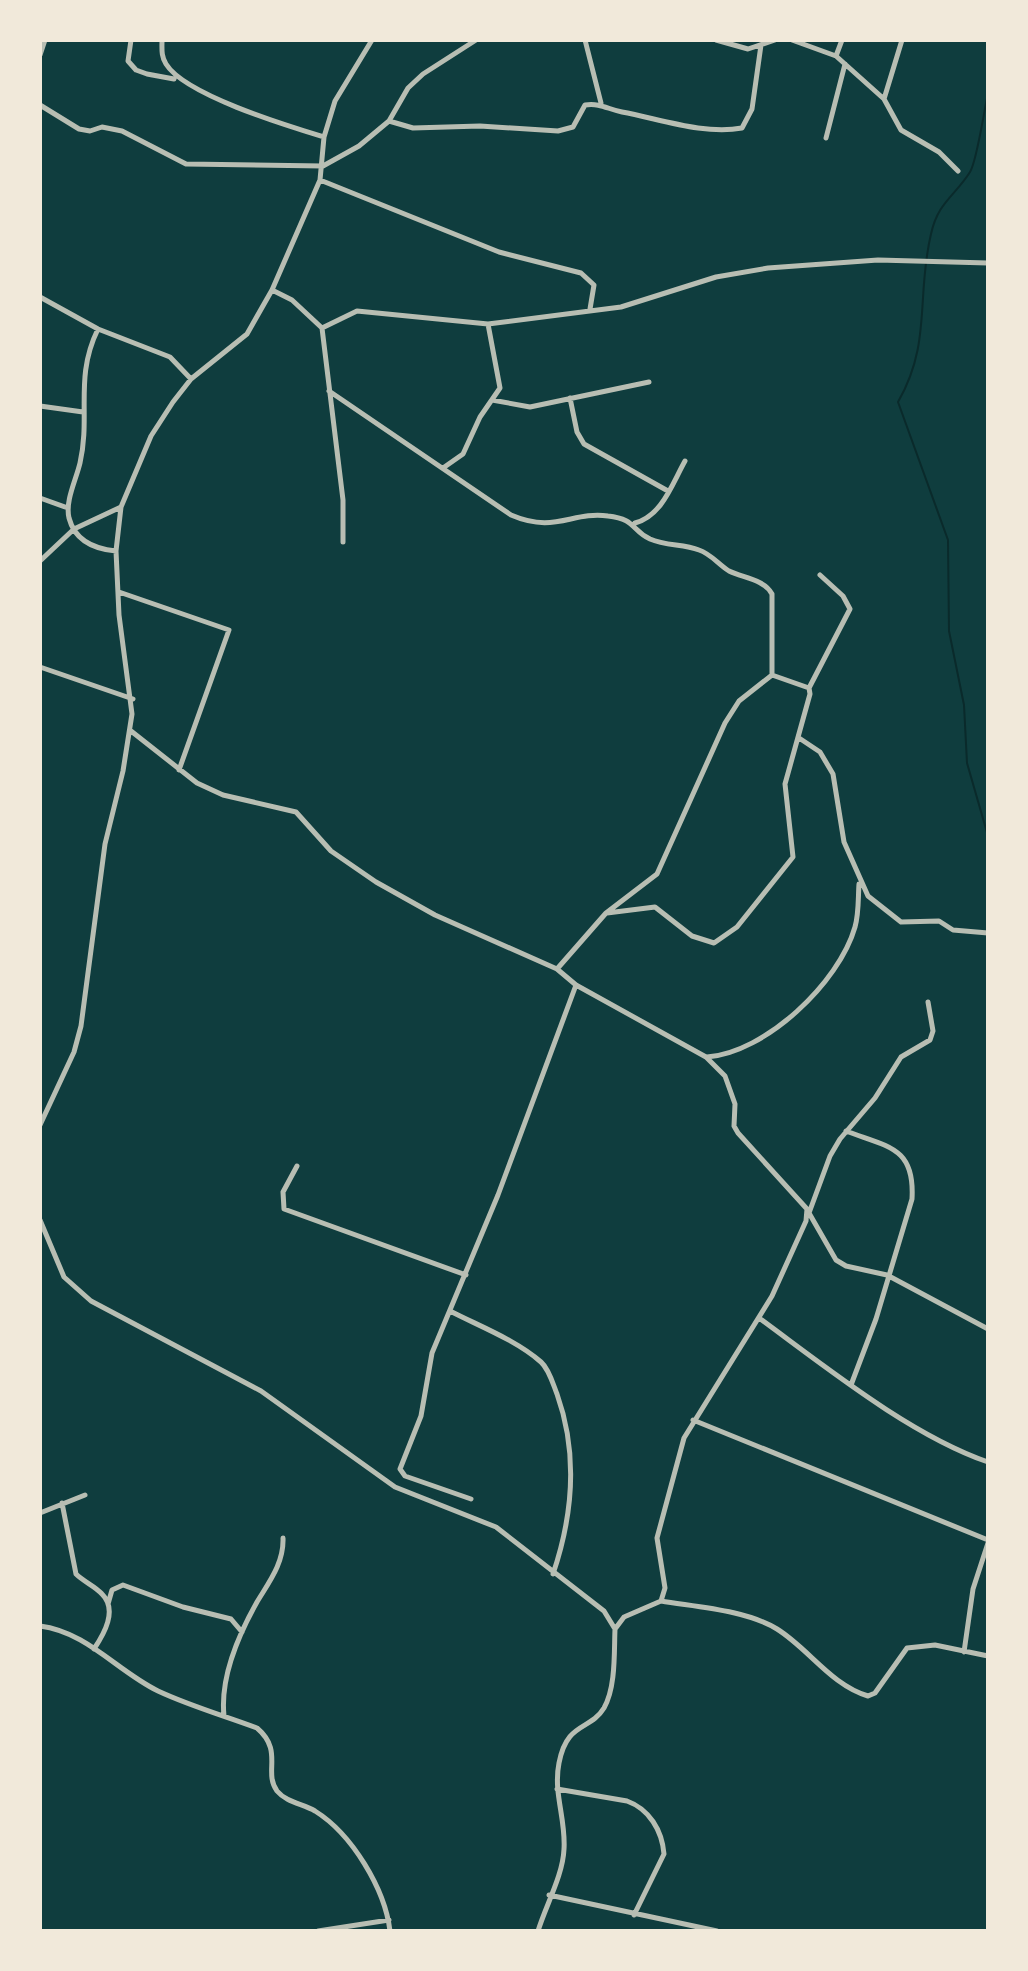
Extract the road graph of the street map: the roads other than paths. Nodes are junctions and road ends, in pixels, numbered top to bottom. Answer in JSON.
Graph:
{"nodes":[{"id":1,"x":45,"y":40,"type":"edge"},
{"id":2,"x":131,"y":40,"type":"edge"},
{"id":3,"x":162,"y":40,"type":"edge"},
{"id":4,"x":372,"y":40,"type":"edge"},
{"id":5,"x":476,"y":40,"type":"edge"},
{"id":6,"x":585,"y":40,"type":"edge"},
{"id":7,"x":716,"y":40,"type":"edge"},
{"id":8,"x":775,"y":40,"type":"edge"},
{"id":9,"x":792,"y":40,"type":"edge"},
{"id":10,"x":842,"y":40,"type":"edge"},
{"id":11,"x":902,"y":40,"type":"edge"},
{"id":12,"x":761,"y":45,"type":"junction"},
{"id":13,"x":40,"y":55,"type":"edge"},
{"id":14,"x":836,"y":56,"type":"junction"},
{"id":15,"x":845,"y":64,"type":"junction"},
{"id":16,"x":174,"y":79,"type":"dead end"},
{"id":17,"x":884,"y":99,"type":"junction"},
{"id":18,"x":601,"y":103,"type":"junction"},
{"id":19,"x":40,"y":105,"type":"edge"},
{"id":20,"x":389,"y":121,"type":"junction"},
{"id":21,"x":324,"y":137,"type":"junction"},
{"id":22,"x":826,"y":138,"type":"dead end"},
{"id":23,"x":323,"y":166,"type":"junction"},
{"id":24,"x":958,"y":171,"type":"dead end"},
{"id":25,"x":320,"y":180,"type":"junction"},
{"id":26,"x":988,"y":263,"type":"edge"},
{"id":27,"x":272,"y":290,"type":"junction"},
{"id":28,"x":40,"y":297,"type":"edge"},
{"id":29,"x":590,"y":309,"type":"junction"},
{"id":30,"x":488,"y":324,"type":"junction"},
{"id":31,"x":322,"y":328,"type":"junction"},
{"id":32,"x":98,"y":329,"type":"junction"},
{"id":33,"x":191,"y":379,"type":"junction"},
{"id":34,"x":649,"y":382,"type":"dead end"},
{"id":35,"x":329,"y":391,"type":"junction"},
{"id":36,"x":570,"y":398,"type":"junction"},
{"id":37,"x":492,"y":400,"type":"junction"},
{"id":38,"x":40,"y":406,"type":"edge"},
{"id":39,"x":83,"y":412,"type":"junction"},
{"id":40,"x":685,"y":461,"type":"dead end"},
{"id":41,"x":443,"y":468,"type":"junction"},
{"id":42,"x":668,"y":491,"type":"junction"},
{"id":43,"x":40,"y":498,"type":"edge"},
{"id":44,"x":121,"y":507,"type":"junction"},
{"id":45,"x":68,"y":508,"type":"junction"},
{"id":46,"x":635,"y":523,"type":"junction"},
{"id":47,"x":74,"y":529,"type":"junction"},
{"id":48,"x":343,"y":542,"type":"dead end"},
{"id":49,"x":116,"y":551,"type":"junction"},
{"id":50,"x":40,"y":561,"type":"edge"},
{"id":51,"x":820,"y":575,"type":"dead end"},
{"id":52,"x":119,"y":592,"type":"junction"},
{"id":53,"x":40,"y":667,"type":"edge"},
{"id":54,"x":772,"y":675,"type":"junction"},
{"id":55,"x":809,"y":688,"type":"junction"},
{"id":56,"x":133,"y":699,"type":"junction"},
{"id":57,"x":131,"y":731,"type":"junction"},
{"id":58,"x":799,"y":738,"type":"junction"},
{"id":59,"x":179,"y":770,"type":"junction"},
{"id":60,"x":859,"y":882,"type":"junction"},
{"id":61,"x":606,"y":913,"type":"junction"},
{"id":62,"x":988,"y":933,"type":"edge"},
{"id":63,"x":557,"y":969,"type":"junction"},
{"id":64,"x":576,"y":985,"type":"junction"},
{"id":65,"x":928,"y":1002,"type":"dead end"},
{"id":66,"x":706,"y":1057,"type":"junction"},
{"id":67,"x":40,"y":1125,"type":"edge"},
{"id":68,"x":846,"y":1131,"type":"junction"},
{"id":69,"x":297,"y":1166,"type":"dead end"},
{"id":70,"x":809,"y":1213,"type":"junction"},
{"id":71,"x":40,"y":1220,"type":"edge"},
{"id":72,"x":43,"y":1237,"type":"edge"},
{"id":73,"x":466,"y":1275,"type":"junction"},
{"id":74,"x":887,"y":1275,"type":"junction"},
{"id":75,"x":450,"y":1311,"type":"junction"},
{"id":76,"x":759,"y":1318,"type":"junction"},
{"id":77,"x":988,"y":1329,"type":"edge"},
{"id":78,"x":851,"y":1385,"type":"junction"},
{"id":79,"x":693,"y":1420,"type":"junction"},
{"id":80,"x":988,"y":1462,"type":"edge"},
{"id":81,"x":85,"y":1495,"type":"dead end"},
{"id":82,"x":471,"y":1499,"type":"dead end"},
{"id":83,"x":62,"y":1503,"type":"junction"},
{"id":84,"x":40,"y":1513,"type":"edge"},
{"id":85,"x":283,"y":1538,"type":"dead end"},
{"id":86,"x":988,"y":1541,"type":"edge"},
{"id":87,"x":553,"y":1574,"type":"junction"},
{"id":88,"x":661,"y":1601,"type":"junction"},
{"id":89,"x":107,"y":1606,"type":"junction"},
{"id":90,"x":40,"y":1626,"type":"edge"},
{"id":91,"x":615,"y":1629,"type":"junction"},
{"id":92,"x":242,"y":1633,"type":"junction"},
{"id":93,"x":94,"y":1649,"type":"junction"},
{"id":94,"x":964,"y":1652,"type":"junction"},
{"id":95,"x":988,"y":1656,"type":"edge"},
{"id":96,"x":224,"y":1716,"type":"junction"},
{"id":97,"x":557,"y":1789,"type":"junction"},
{"id":98,"x":549,"y":1895,"type":"junction"},
{"id":99,"x":634,"y":1915,"type":"junction"},
{"id":100,"x":389,"y":1920,"type":"junction"},
{"id":101,"x":318,"y":1931,"type":"edge"},
{"id":102,"x":390,"y":1931,"type":"edge"},
{"id":103,"x":538,"y":1931,"type":"edge"},
{"id":104,"x":717,"y":1931,"type":"edge"}],
"edges":[{"from":1,"to":13,"type":"street"},
{"from":2,"to":16,"type":"street"},
{"from":3,"to":21,"type":"street"},
{"from":4,"to":21,"type":"street"},
{"from":5,"to":20,"type":"street"},
{"from":6,"to":18,"type":"street"},
{"from":7,"to":12,"type":"street"},
{"from":8,"to":12,"type":"street"},
{"from":9,"to":14,"type":"street"},
{"from":10,"to":14,"type":"street"},
{"from":11,"to":17,"type":"street"},
{"from":12,"to":18,"type":"street"},
{"from":14,"to":15,"type":"street"},
{"from":15,"to":17,"type":"street"},
{"from":15,"to":22,"type":"street"},
{"from":17,"to":24,"type":"street"},
{"from":18,"to":20,"type":"street"},
{"from":19,"to":23,"type":"street"},
{"from":20,"to":23,"type":"street"},
{"from":21,"to":23,"type":"street"},
{"from":23,"to":25,"type":"street"},
{"from":25,"to":27,"type":"street"},
{"from":25,"to":29,"type":"street"},
{"from":26,"to":29,"type":"street"},
{"from":27,"to":31,"type":"street"},
{"from":27,"to":33,"type":"street"},
{"from":28,"to":32,"type":"street"},
{"from":29,"to":30,"type":"street"},
{"from":30,"to":31,"type":"street"},
{"from":30,"to":37,"type":"street"},
{"from":31,"to":35,"type":"street"},
{"from":32,"to":33,"type":"street"},
{"from":32,"to":39,"type":"street"},
{"from":33,"to":44,"type":"street"},
{"from":34,"to":36,"type":"street"},
{"from":35,"to":41,"type":"street"},
{"from":35,"to":48,"type":"street"},
{"from":36,"to":37,"type":"street"},
{"from":36,"to":42,"type":"street"},
{"from":37,"to":41,"type":"street"},
{"from":38,"to":39,"type":"street"},
{"from":39,"to":45,"type":"street"},
{"from":40,"to":42,"type":"street"},
{"from":41,"to":46,"type":"street"},
{"from":42,"to":46,"type":"street"},
{"from":43,"to":45,"type":"street"},
{"from":44,"to":47,"type":"street"},
{"from":44,"to":49,"type":"street"},
{"from":45,"to":47,"type":"street"},
{"from":46,"to":54,"type":"street"},
{"from":47,"to":49,"type":"street"},
{"from":47,"to":50,"type":"street"},
{"from":49,"to":52,"type":"street"},
{"from":51,"to":55,"type":"street"},
{"from":52,"to":56,"type":"street"},
{"from":52,"to":59,"type":"street"},
{"from":53,"to":56,"type":"street"},
{"from":54,"to":55,"type":"street"},
{"from":54,"to":61,"type":"street"},
{"from":55,"to":58,"type":"street"},
{"from":56,"to":57,"type":"street"},
{"from":57,"to":59,"type":"street"},
{"from":57,"to":67,"type":"street"},
{"from":58,"to":60,"type":"street"},
{"from":58,"to":61,"type":"street"},
{"from":59,"to":63,"type":"street"},
{"from":60,"to":62,"type":"street"},
{"from":60,"to":66,"type":"street"},
{"from":61,"to":63,"type":"street"},
{"from":63,"to":64,"type":"street"},
{"from":64,"to":66,"type":"street"},
{"from":64,"to":73,"type":"street"},
{"from":65,"to":68,"type":"street"},
{"from":66,"to":70,"type":"street"},
{"from":68,"to":70,"type":"street"},
{"from":68,"to":74,"type":"street"},
{"from":69,"to":73,"type":"street"},
{"from":70,"to":74,"type":"street"},
{"from":70,"to":76,"type":"street"},
{"from":71,"to":72,"type":"street"},
{"from":72,"to":87,"type":"street"},
{"from":73,"to":75,"type":"street"},
{"from":74,"to":77,"type":"street"},
{"from":74,"to":78,"type":"street"},
{"from":75,"to":82,"type":"street"},
{"from":75,"to":87,"type":"street"},
{"from":76,"to":78,"type":"street"},
{"from":76,"to":79,"type":"street"},
{"from":78,"to":80,"type":"street"},
{"from":79,"to":86,"type":"street"},
{"from":79,"to":88,"type":"street"},
{"from":81,"to":83,"type":"street"},
{"from":83,"to":84,"type":"street"},
{"from":83,"to":89,"type":"street"},
{"from":85,"to":92,"type":"street"},
{"from":86,"to":94,"type":"street"},
{"from":87,"to":91,"type":"street"},
{"from":88,"to":91,"type":"street"},
{"from":88,"to":94,"type":"street"},
{"from":89,"to":92,"type":"street"},
{"from":89,"to":93,"type":"street"},
{"from":90,"to":93,"type":"street"},
{"from":91,"to":97,"type":"street"},
{"from":92,"to":96,"type":"street"},
{"from":93,"to":96,"type":"street"},
{"from":94,"to":95,"type":"street"},
{"from":96,"to":100,"type":"street"},
{"from":97,"to":98,"type":"street"},
{"from":97,"to":99,"type":"street"},
{"from":98,"to":99,"type":"street"},
{"from":98,"to":103,"type":"street"},
{"from":99,"to":104,"type":"street"},
{"from":100,"to":101,"type":"street"},
{"from":100,"to":102,"type":"street"}]}
